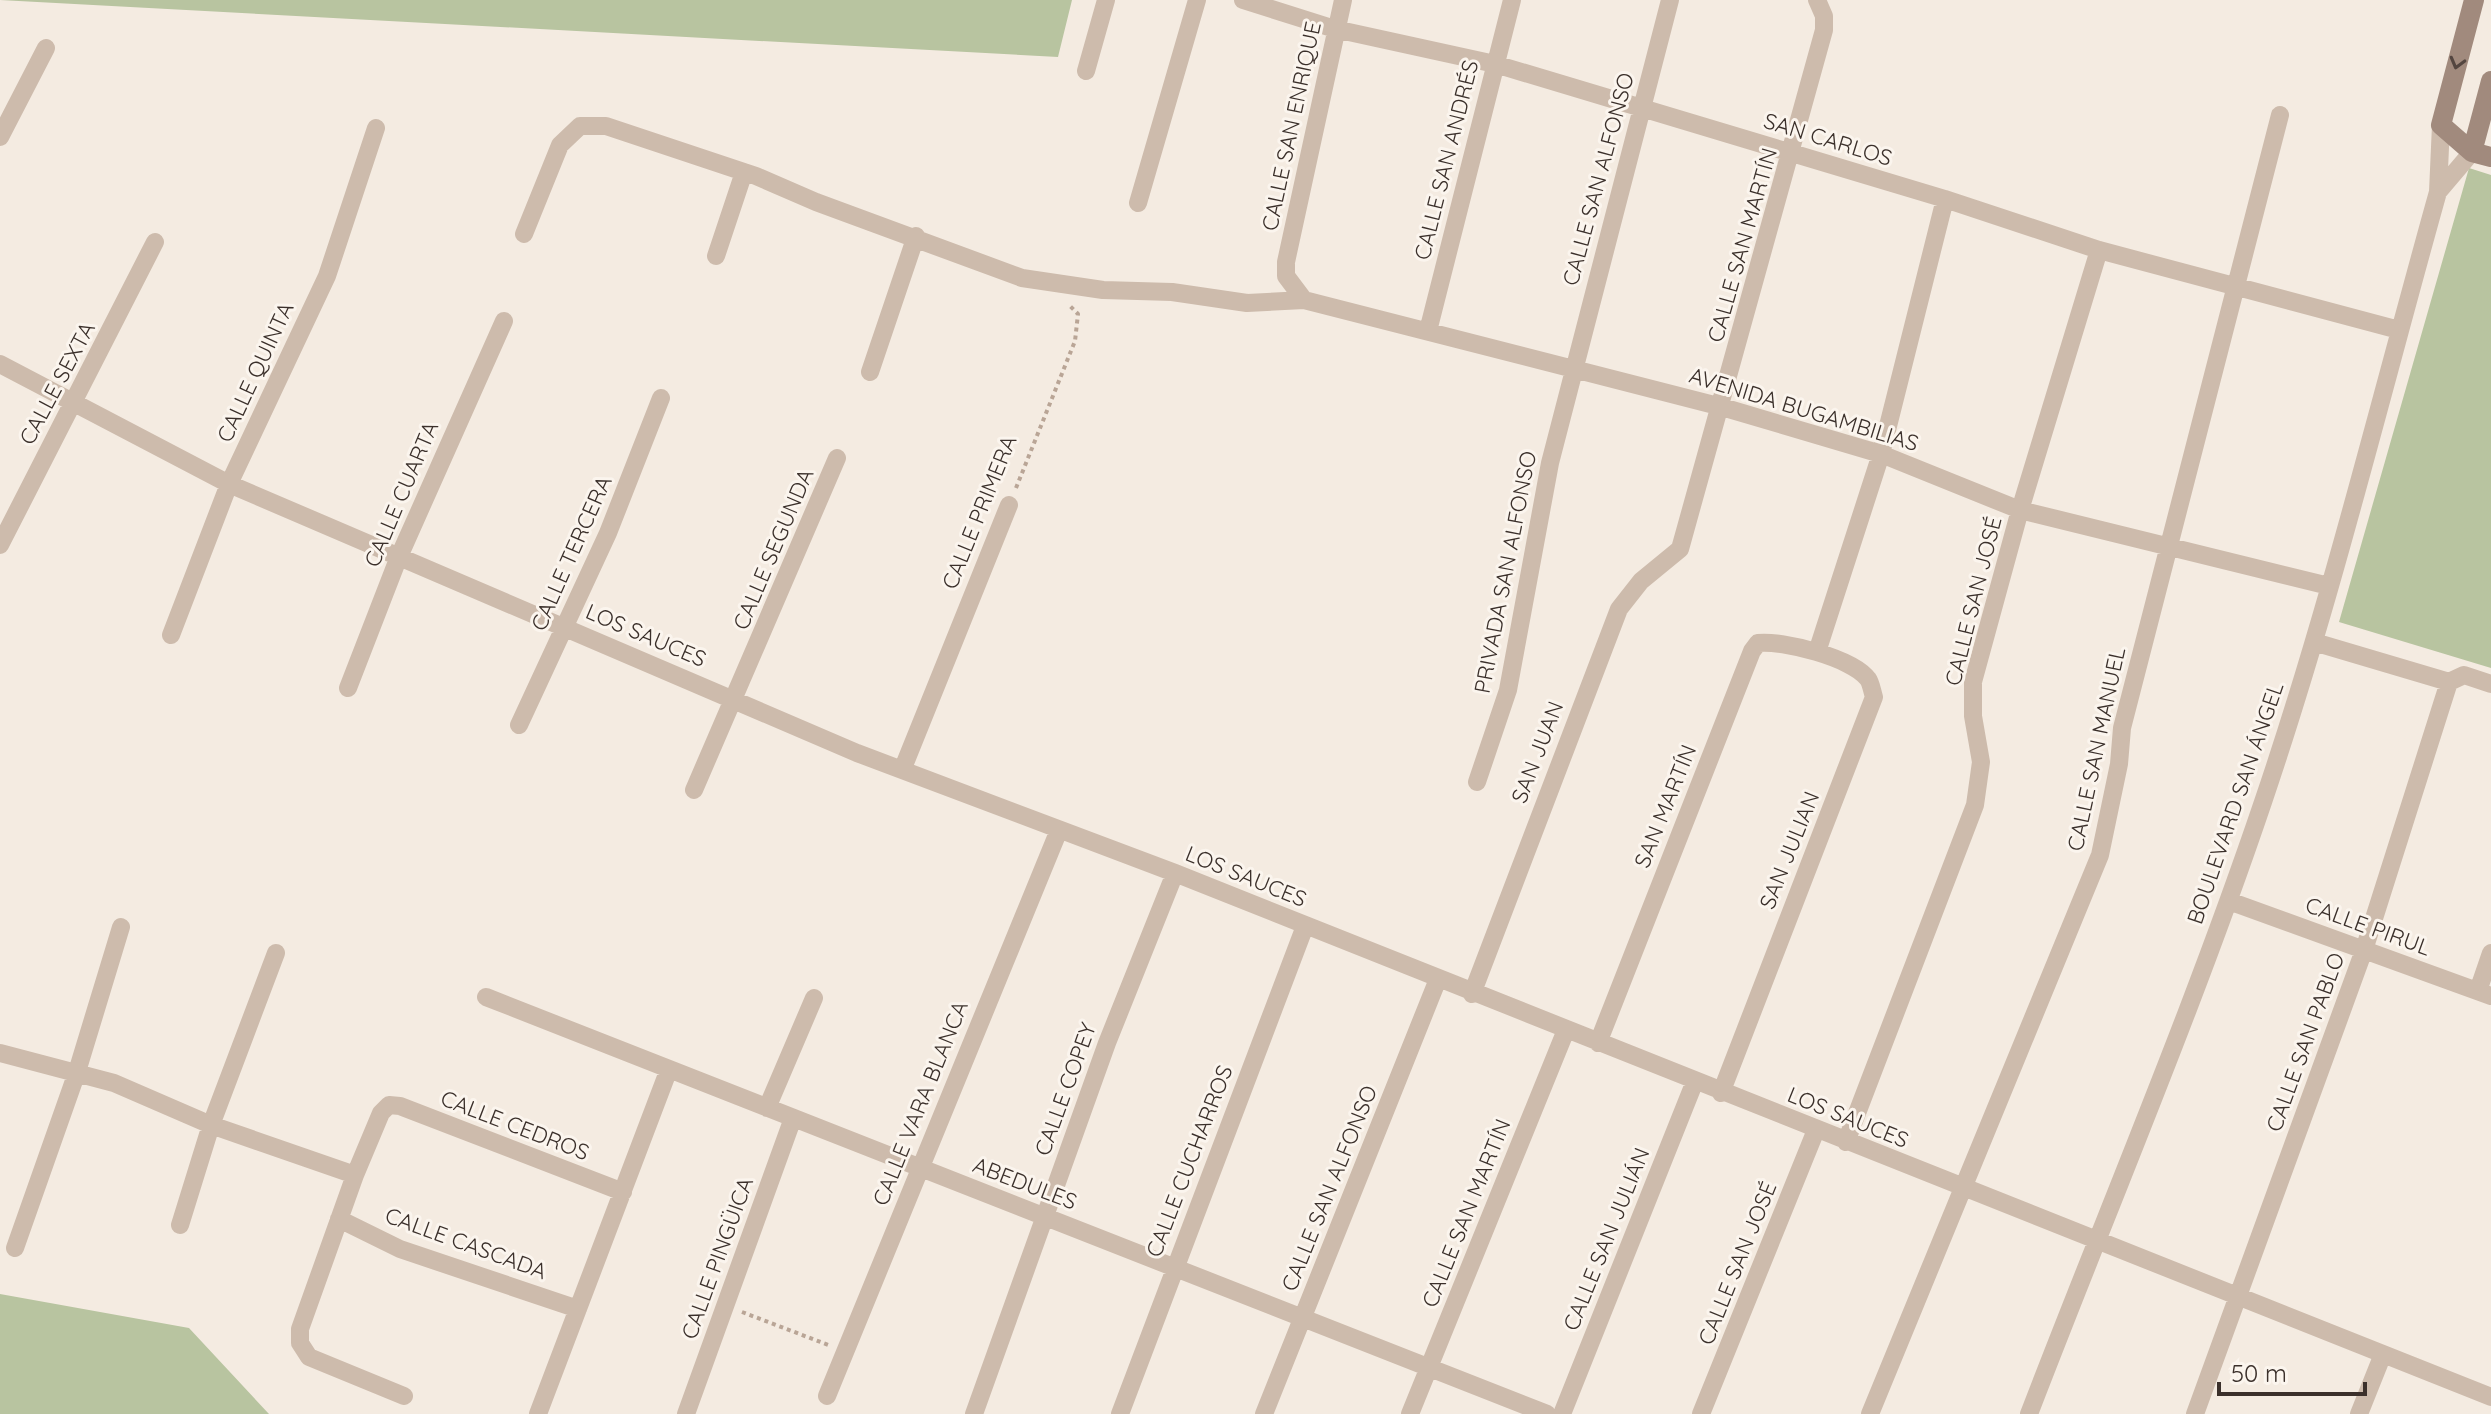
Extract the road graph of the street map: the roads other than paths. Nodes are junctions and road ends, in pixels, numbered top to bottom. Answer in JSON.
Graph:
{"nodes":[{"id":1,"x":1106,"y":0,"type":"edge"},
{"id":2,"x":1197,"y":0,"type":"edge"},
{"id":3,"x":1243,"y":0,"type":"edge"},
{"id":4,"x":1343,"y":0,"type":"edge"},
{"id":5,"x":1512,"y":0,"type":"edge"},
{"id":6,"x":1670,"y":0,"type":"edge"},
{"id":7,"x":1817,"y":0,"type":"edge"},
{"id":8,"x":2474,"y":0,"type":"edge"},
{"id":9,"x":1335,"y":29,"type":"junction"},
{"id":10,"x":46,"y":48,"type":"dead end"},
{"id":11,"x":1495,"y":64,"type":"junction"},
{"id":12,"x":1086,"y":71,"type":"dead end"},
{"id":13,"x":2491,"y":81,"type":"edge"},
{"id":14,"x":1642,"y":108,"type":"junction"},
{"id":15,"x":2280,"y":115,"type":"dead end"},
{"id":16,"x":2441,"y":125,"type":"junction"},
{"id":17,"x":376,"y":128,"type":"dead end"},
{"id":18,"x":0,"y":137,"type":"edge"},
{"id":19,"x":1793,"y":154,"type":"junction"},
{"id":20,"x":2482,"y":155,"type":"edge"},
{"id":21,"x":744,"y":172,"type":"junction"},
{"id":22,"x":2438,"y":192,"type":"junction"},
{"id":23,"x":1945,"y":199,"type":"junction"},
{"id":24,"x":1138,"y":203,"type":"dead end"},
{"id":25,"x":524,"y":234,"type":"dead end"},
{"id":26,"x":916,"y":236,"type":"junction"},
{"id":27,"x":155,"y":242,"type":"dead end"},
{"id":28,"x":2099,"y":250,"type":"junction"},
{"id":29,"x":716,"y":256,"type":"dead end"},
{"id":30,"x":2238,"y":287,"type":"junction"},
{"id":31,"x":1304,"y":300,"type":"junction"},
{"id":32,"x":504,"y":321,"type":"dead end"},
{"id":33,"x":2399,"y":330,"type":"junction"},
{"id":34,"x":1428,"y":331,"type":"junction"},
{"id":35,"x":0,"y":364,"type":"edge"},
{"id":36,"x":1573,"y":370,"type":"junction"},
{"id":37,"x":870,"y":372,"type":"dead end"},
{"id":38,"x":661,"y":398,"type":"dead end"},
{"id":39,"x":73,"y":405,"type":"junction"},
{"id":40,"x":1722,"y":407,"type":"junction"},
{"id":41,"x":1881,"y":454,"type":"junction"},
{"id":42,"x":837,"y":458,"type":"dead end"},
{"id":43,"x":229,"y":484,"type":"junction"},
{"id":44,"x":1009,"y":505,"type":"road end"},
{"id":45,"x":2020,"y":510,"type":"junction"},
{"id":46,"x":0,"y":545,"type":"edge"},
{"id":47,"x":2169,"y":547,"type":"junction"},
{"id":48,"x":1680,"y":549,"type":"joint"},
{"id":49,"x":398,"y":559,"type":"junction"},
{"id":50,"x":2329,"y":586,"type":"junction"},
{"id":51,"x":565,"y":627,"type":"junction"},
{"id":52,"x":171,"y":635,"type":"dead end"},
{"id":53,"x":2314,"y":642,"type":"junction"},
{"id":54,"x":1817,"y":652,"type":"junction"},
{"id":55,"x":2449,"y":682,"type":"junction"},
{"id":56,"x":2491,"y":684,"type":"edge"},
{"id":57,"x":348,"y":688,"type":"dead end"},
{"id":58,"x":735,"y":698,"type":"junction"},
{"id":59,"x":519,"y":725,"type":"dead end"},
{"id":60,"x":903,"y":768,"type":"junction"},
{"id":61,"x":1477,"y":782,"type":"dead end"},
{"id":62,"x":694,"y":790,"type":"dead end"},
{"id":63,"x":1059,"y":830,"type":"junction"},
{"id":64,"x":1175,"y":873,"type":"junction"},
{"id":65,"x":2229,"y":901,"type":"junction"},
{"id":66,"x":1305,"y":926,"type":"junction"},
{"id":67,"x":121,"y":927,"type":"dead end"},
{"id":68,"x":2364,"y":950,"type":"junction"},
{"id":69,"x":276,"y":953,"type":"dead end"},
{"id":70,"x":2491,"y":953,"type":"edge"},
{"id":71,"x":1438,"y":979,"type":"junction"},
{"id":72,"x":1472,"y":994,"type":"junction"},
{"id":73,"x":2484,"y":994,"type":"edge"},
{"id":74,"x":486,"y":997,"type":"dead end"},
{"id":75,"x":814,"y":998,"type":"dead end"},
{"id":76,"x":1566,"y":1030,"type":"junction"},
{"id":77,"x":1598,"y":1043,"type":"junction"},
{"id":78,"x":0,"y":1053,"type":"edge"},
{"id":79,"x":669,"y":1069,"type":"junction"},
{"id":80,"x":76,"y":1075,"type":"junction"},
{"id":81,"x":1695,"y":1081,"type":"junction"},
{"id":82,"x":1721,"y":1093,"type":"junction"},
{"id":83,"x":767,"y":1108,"type":"junction"},
{"id":84,"x":793,"y":1118,"type":"junction"},
{"id":85,"x":211,"y":1125,"type":"junction"},
{"id":86,"x":1816,"y":1130,"type":"junction"},
{"id":87,"x":1846,"y":1142,"type":"junction"},
{"id":88,"x":918,"y":1167,"type":"junction"},
{"id":89,"x":355,"y":1175,"type":"junction"},
{"id":90,"x":1962,"y":1188,"type":"junction"},
{"id":91,"x":623,"y":1192,"type":"junction"},
{"id":92,"x":1045,"y":1217,"type":"junction"},
{"id":93,"x":339,"y":1219,"type":"junction"},
{"id":94,"x":180,"y":1225,"type":"dead end"},
{"id":95,"x":2096,"y":1241,"type":"junction"},
{"id":96,"x":15,"y":1248,"type":"dead end"},
{"id":97,"x":1173,"y":1267,"type":"junction"},
{"id":98,"x":2239,"y":1297,"type":"junction"},
{"id":99,"x":578,"y":1309,"type":"junction"},
{"id":100,"x":1302,"y":1318,"type":"junction"},
{"id":101,"x":2383,"y":1354,"type":"junction"},
{"id":102,"x":1429,"y":1368,"type":"junction"},
{"id":103,"x":404,"y":1396,"type":"dead end"},
{"id":104,"x":827,"y":1396,"type":"dead end"},
{"id":105,"x":2491,"y":1397,"type":"edge"},
{"id":106,"x":538,"y":1414,"type":"edge"},
{"id":107,"x":686,"y":1414,"type":"edge"},
{"id":108,"x":974,"y":1414,"type":"edge"},
{"id":109,"x":1120,"y":1414,"type":"edge"},
{"id":110,"x":1264,"y":1414,"type":"edge"},
{"id":111,"x":1410,"y":1414,"type":"edge"},
{"id":112,"x":1547,"y":1414,"type":"edge"},
{"id":113,"x":1562,"y":1414,"type":"edge"},
{"id":114,"x":1701,"y":1414,"type":"edge"},
{"id":115,"x":1870,"y":1414,"type":"edge"},
{"id":116,"x":2029,"y":1414,"type":"edge"},
{"id":117,"x":2195,"y":1414,"type":"edge"},
{"id":118,"x":2359,"y":1414,"type":"edge"}],
"edges":[{"from":1,"to":12,"type":"street"},
{"from":2,"to":24,"type":"street"},
{"from":3,"to":9,"type":"street","name":"SAN CARLOS"},
{"from":4,"to":9,"type":"street","name":"CALLE SAN ENRIQUE"},
{"from":5,"to":11,"type":"street","name":"CALLE SAN ANDRÉS"},
{"from":6,"to":14,"type":"street","name":"CALLE SAN ALFONSO"},
{"from":7,"to":19,"type":"street","name":"CALLE SAN MARTÍN"},
{"from":8,"to":16,"type":"main road","name":"BOULEVARD SAN ÁNGEL","one_way":true},
{"from":9,"to":11,"type":"street","name":"SAN CARLOS"},
{"from":9,"to":31,"type":"street","name":"CALLE SAN ENRIQUE"},
{"from":10,"to":18,"type":"street"},
{"from":11,"to":14,"type":"street","name":"SAN CARLOS"},
{"from":11,"to":34,"type":"street","name":"CALLE SAN ANDRÉS"},
{"from":13,"to":20,"type":"main road","name":"BOULEVARD SAN ÁNGEL"},
{"from":14,"to":19,"type":"street","name":"SAN CARLOS"},
{"from":14,"to":36,"type":"street","name":"CALLE SAN ALFONSO"},
{"from":15,"to":30,"type":"street","name":"CALLE SAN MANUEL"},
{"from":16,"to":20,"type":"main road"},
{"from":16,"to":22,"type":"street","name":"BOULEVARD SAN ÁNGEL"},
{"from":17,"to":43,"type":"street","name":"CALLE QUINTA"},
{"from":19,"to":23,"type":"street","name":"SAN CARLOS"},
{"from":19,"to":40,"type":"street","name":"CALLE SAN MARTÍN"},
{"from":20,"to":22,"type":"street","name":"BOULEVARD SAN ÁNGEL"},
{"from":21,"to":25,"type":"street","name":"AVENIDA BUGAMBILIAS"},
{"from":21,"to":26,"type":"street","name":"AVENIDA BUGAMBILIAS"},
{"from":21,"to":29,"type":"street"},
{"from":22,"to":33,"type":"street","name":"BOULEVARD SAN ÁNGEL"},
{"from":23,"to":28,"type":"street","name":"SAN CARLOS"},
{"from":23,"to":41,"type":"street"},
{"from":26,"to":31,"type":"street","name":"AVENIDA BUGAMBILIAS"},
{"from":26,"to":37,"type":"street"},
{"from":27,"to":39,"type":"street","name":"CALLE SEXTA"},
{"from":28,"to":30,"type":"street","name":"SAN CARLOS"},
{"from":28,"to":45,"type":"street","name":"CALLE SAN JOSÉ"},
{"from":30,"to":33,"type":"street","name":"SAN CARLOS"},
{"from":30,"to":47,"type":"street","name":"CALLE SAN MANUEL"},
{"from":31,"to":34,"type":"street","name":"AVENIDA BUGAMBILIAS"},
{"from":32,"to":49,"type":"street","name":"CALLE CUARTA"},
{"from":33,"to":50,"type":"street","name":"BOULEVARD SAN ÁNGEL"},
{"from":34,"to":36,"type":"street","name":"AVENIDA BUGAMBILIAS"},
{"from":35,"to":39,"type":"street","name":"LOS SAUCES"},
{"from":36,"to":40,"type":"street","name":"AVENIDA BUGAMBILIAS"},
{"from":36,"to":61,"type":"street","name":"PRIVADA SAN ALFONSO"},
{"from":38,"to":51,"type":"street","name":"CALLE TERCERA"},
{"from":39,"to":43,"type":"street","name":"LOS SAUCES"},
{"from":39,"to":46,"type":"street","name":"CALLE SEXTA"},
{"from":40,"to":41,"type":"street","name":"AVENIDA BUGAMBILIAS"},
{"from":40,"to":48,"type":"street","name":"CALLE SAN MARTÍN"},
{"from":41,"to":45,"type":"street","name":"AVENIDA BUGAMBILIAS"},
{"from":41,"to":54,"type":"street"},
{"from":42,"to":58,"type":"street","name":"CALLE SEGUNDA"},
{"from":43,"to":49,"type":"street","name":"LOS SAUCES"},
{"from":43,"to":52,"type":"street","name":"CALLE QUINTA"},
{"from":44,"to":60,"type":"street","name":"CALLE PRIMERA"},
{"from":45,"to":47,"type":"street","name":"AVENIDA BUGAMBILIAS"},
{"from":45,"to":87,"type":"street","name":"CALLE SAN JOSÉ"},
{"from":47,"to":50,"type":"street","name":"AVENIDA BUGAMBILIAS"},
{"from":47,"to":90,"type":"street","name":"CALLE SAN MANUEL"},
{"from":48,"to":72,"type":"street","name":"SAN JUAN"},
{"from":49,"to":51,"type":"street","name":"LOS SAUCES"},
{"from":49,"to":57,"type":"street","name":"CALLE CUARTA"},
{"from":50,"to":53,"type":"street","name":"BOULEVARD SAN ÁNGEL"},
{"from":51,"to":58,"type":"street","name":"LOS SAUCES"},
{"from":51,"to":59,"type":"street","name":"CALLE TERCERA"},
{"from":53,"to":55,"type":"street"},
{"from":53,"to":65,"type":"street","name":"BOULEVARD SAN ÁNGEL"},
{"from":54,"to":77,"type":"street","name":"SAN MARTÍN"},
{"from":54,"to":82,"type":"street","name":"SAN JULIAN"},
{"from":55,"to":56,"type":"street"},
{"from":55,"to":68,"type":"street","name":"CALLE SAN PABLO"},
{"from":58,"to":60,"type":"street","name":"LOS SAUCES"},
{"from":58,"to":62,"type":"street","name":"CALLE SEGUNDA"},
{"from":60,"to":63,"type":"street","name":"LOS SAUCES"},
{"from":63,"to":64,"type":"street","name":"LOS SAUCES"},
{"from":63,"to":88,"type":"street","name":"CALLE VARA BLANCA"},
{"from":64,"to":66,"type":"street","name":"LOS SAUCES"},
{"from":64,"to":92,"type":"street","name":"CALLE COPEY"},
{"from":65,"to":68,"type":"street","name":"CALLE PIRUL"},
{"from":65,"to":95,"type":"street","name":"BOULEVARD SAN ÁNGEL"},
{"from":66,"to":71,"type":"street","name":"LOS SAUCES"},
{"from":66,"to":97,"type":"street","name":"CALLE CUCHARROS"},
{"from":67,"to":80,"type":"street"},
{"from":68,"to":73,"type":"street","name":"CALLE PIRUL"},
{"from":68,"to":98,"type":"street","name":"CALLE SAN PABLO"},
{"from":69,"to":85,"type":"street"},
{"from":70,"to":73,"type":"street"},
{"from":71,"to":72,"type":"street","name":"LOS SAUCES"},
{"from":71,"to":100,"type":"street","name":"CALLE SAN ALFONSO"},
{"from":72,"to":76,"type":"street","name":"LOS SAUCES"},
{"from":74,"to":79,"type":"street","name":"ABEDULES"},
{"from":75,"to":83,"type":"street"},
{"from":76,"to":77,"type":"street","name":"LOS SAUCES"},
{"from":76,"to":102,"type":"street","name":"CALLE SAN MARTÍN"},
{"from":77,"to":81,"type":"street","name":"LOS SAUCES"},
{"from":78,"to":80,"type":"street"},
{"from":79,"to":83,"type":"street","name":"ABEDULES"},
{"from":79,"to":91,"type":"street"},
{"from":80,"to":85,"type":"street"},
{"from":80,"to":96,"type":"street"},
{"from":81,"to":82,"type":"street","name":"LOS SAUCES"},
{"from":81,"to":113,"type":"street","name":"CALLE SAN JULIÁN"},
{"from":82,"to":86,"type":"street","name":"LOS SAUCES"},
{"from":83,"to":84,"type":"street","name":"ABEDULES"},
{"from":84,"to":88,"type":"street","name":"ABEDULES"},
{"from":84,"to":107,"type":"street","name":"CALLE PINGÜICA"},
{"from":85,"to":89,"type":"street"},
{"from":85,"to":94,"type":"street"},
{"from":86,"to":87,"type":"street","name":"LOS SAUCES"},
{"from":86,"to":114,"type":"street","name":"CALLE SAN JOSÉ"},
{"from":87,"to":90,"type":"street","name":"LOS SAUCES"},
{"from":88,"to":92,"type":"street","name":"ABEDULES"},
{"from":88,"to":104,"type":"street","name":"CALLE VARA BLANCA"},
{"from":89,"to":91,"type":"street","name":"CALLE CEDROS"},
{"from":89,"to":93,"type":"street"},
{"from":90,"to":95,"type":"street","name":"LOS SAUCES"},
{"from":90,"to":115,"type":"street","name":"CALLE SAN MANUEL"},
{"from":91,"to":99,"type":"street"},
{"from":92,"to":97,"type":"street","name":"ABEDULES"},
{"from":92,"to":108,"type":"street","name":"CALLE COPEY"},
{"from":93,"to":99,"type":"street","name":"CALLE CASCADA"},
{"from":93,"to":103,"type":"street"},
{"from":95,"to":98,"type":"street","name":"LOS SAUCES"},
{"from":95,"to":116,"type":"street","name":"BOULEVARD SAN ÁNGEL"},
{"from":97,"to":100,"type":"street","name":"ABEDULES"},
{"from":97,"to":109,"type":"street","name":"CALLE CUCHARROS"},
{"from":98,"to":101,"type":"street","name":"LOS SAUCES"},
{"from":98,"to":117,"type":"street","name":"CALLE SAN PABLO"},
{"from":99,"to":106,"type":"street"},
{"from":100,"to":102,"type":"street","name":"ABEDULES"},
{"from":100,"to":110,"type":"street","name":"CALLE SAN ALFONSO"},
{"from":101,"to":105,"type":"street","name":"LOS SAUCES"},
{"from":101,"to":118,"type":"street"},
{"from":102,"to":111,"type":"street","name":"CALLE SAN MARTÍN"},
{"from":102,"to":112,"type":"street","name":"ABEDULES"}]}
